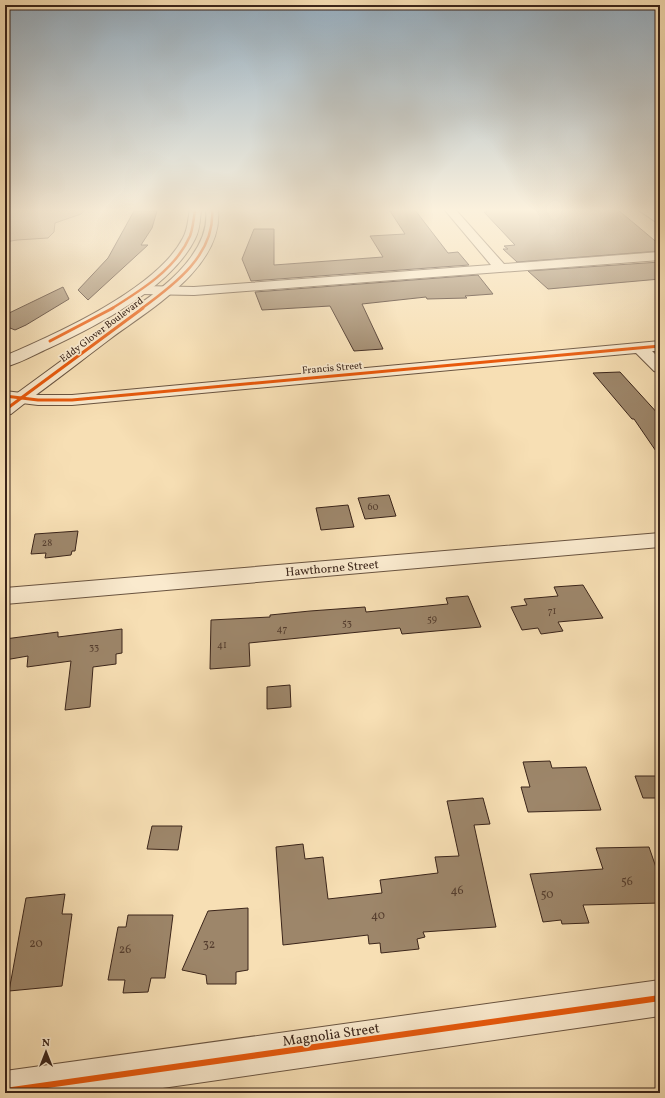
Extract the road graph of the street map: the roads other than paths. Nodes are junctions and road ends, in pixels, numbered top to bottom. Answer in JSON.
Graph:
{"nodes":[{"id":1,"x":174,"y":260,"type":"edge"},
{"id":2,"x":195,"y":260,"type":"edge"},
{"id":3,"x":494,"y":260,"type":"edge"},
{"id":4,"x":604,"y":260,"type":"edge"},
{"id":5,"x":501,"y":268,"type":"junction"},
{"id":6,"x":141,"y":290,"type":"junction"},
{"id":7,"x":165,"y":291,"type":"junction"},
{"id":8,"x":660,"y":346,"type":"edge"},
{"id":9,"x":639,"y":347,"type":"junction"},
{"id":10,"x":5,"y":362,"type":"edge"},
{"id":11,"x":660,"y":368,"type":"edge"},
{"id":12,"x":12,"y":397,"type":"edge"},
{"id":13,"x":5,"y":410,"type":"edge"},
{"id":14,"x":660,"y":540,"type":"edge"},
{"id":15,"x":5,"y":596,"type":"edge"},
{"id":16,"x":660,"y":998,"type":"edge"},
{"id":17,"x":5,"y":1091,"type":"edge"}],
"edges":[{"from":1,"to":6,"type":"street","name":"Eddy Glover Boulevard"},
{"from":2,"to":7,"type":"street","name":"Eddy Glover Boulevard"},
{"from":3,"to":5,"type":"street"},
{"from":4,"to":5,"type":"street"},
{"from":5,"to":7,"type":"street"},
{"from":6,"to":7,"type":"street"},
{"from":6,"to":10,"type":"street","name":"Eddy Glover Boulevard"},
{"from":7,"to":12,"type":"street","name":"Eddy Glover Boulevard"},
{"from":8,"to":9,"type":"street","name":"Francis Street"},
{"from":9,"to":11,"type":"street"},
{"from":9,"to":12,"type":"street","name":"Francis Street"},
{"from":12,"to":13,"type":"street","name":"Eddy Glover Boulevard"},
{"from":14,"to":15,"type":"street","name":"Hawthorne Street"},
{"from":16,"to":17,"type":"street","name":"Magnolia Street"}]}
